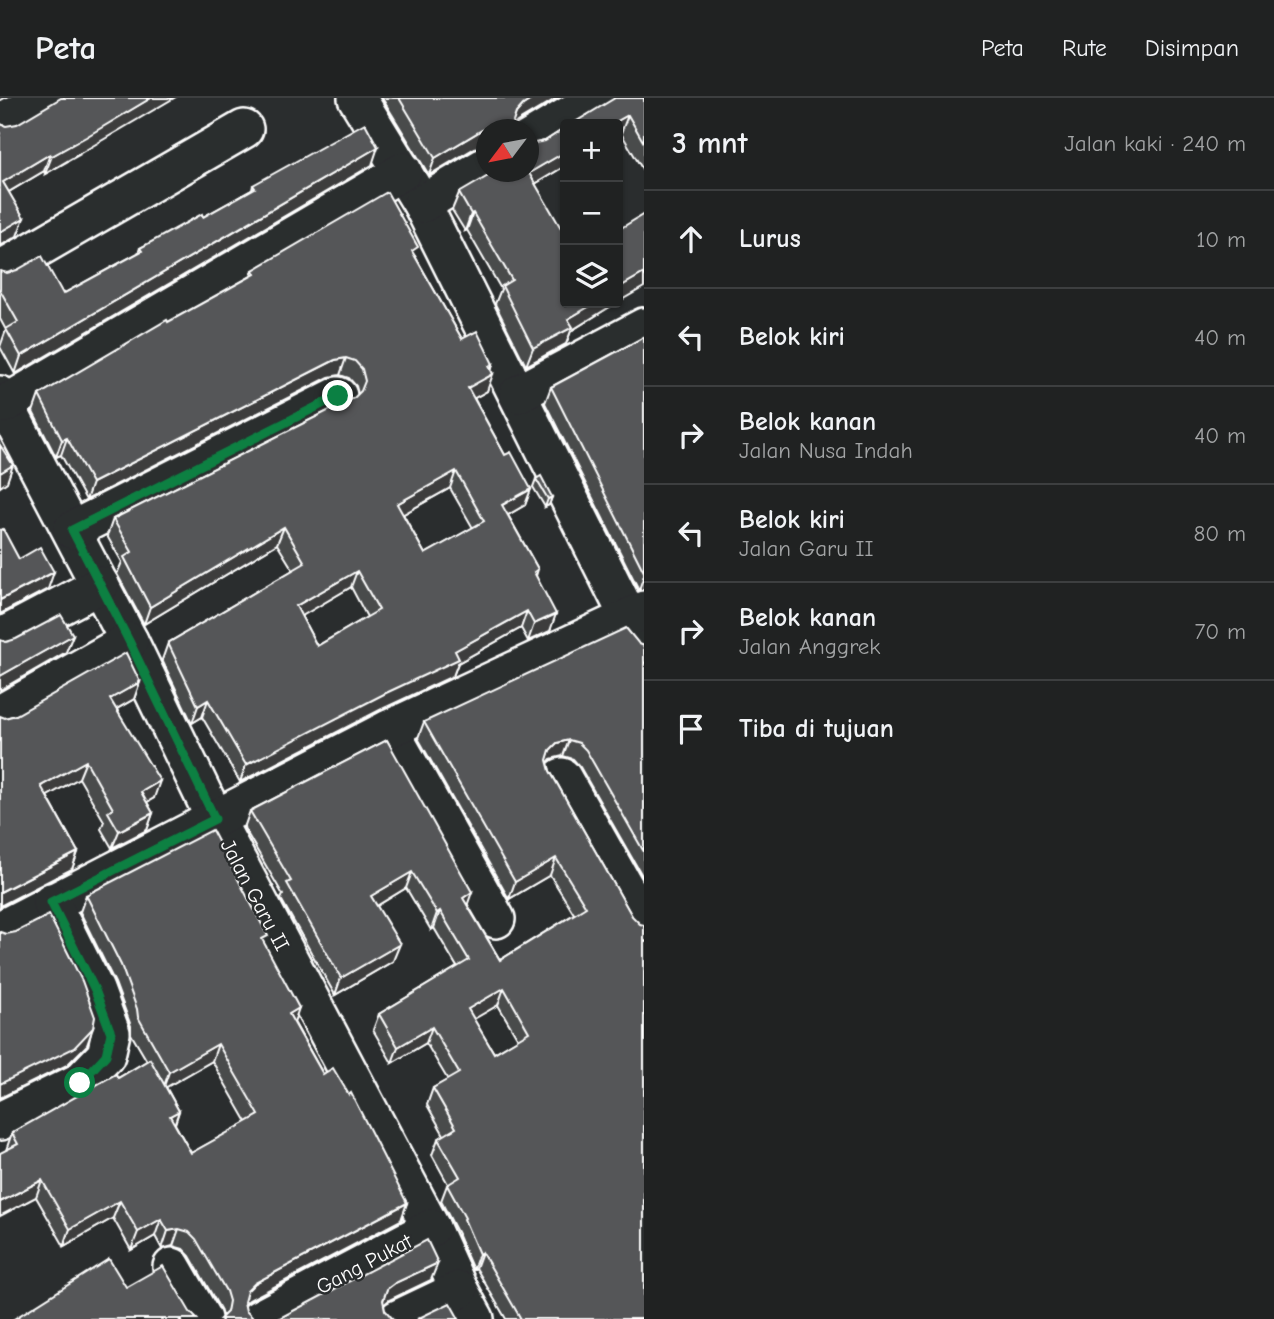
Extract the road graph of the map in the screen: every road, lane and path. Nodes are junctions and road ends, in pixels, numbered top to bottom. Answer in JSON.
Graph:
{"nodes":[{"id":1,"x":44,"y":98,"type":"edge"},
{"id":2,"x":357,"y":98,"type":"edge"},
{"id":3,"x":598,"y":98,"type":"edge"},
{"id":4,"x":0,"y":123,"type":"edge"},
{"id":5,"x":244,"y":129,"type":"dead end"},
{"id":6,"x":539,"y":133,"type":"edge"},
{"id":7,"x":403,"y":171,"type":"junction"},
{"id":8,"x":476,"y":172,"type":"edge"},
{"id":9,"x":422,"y":204,"type":"junction"},
{"id":10,"x":0,"y":270,"type":"edge"},
{"id":11,"x":644,"y":327,"type":"edge"},
{"id":12,"x":517,"y":394,"type":"junction"},
{"id":13,"x":338,"y":396,"type":"dead end"},
{"id":14,"x":4,"y":410,"type":"edge"},
{"id":15,"x":72,"y":530,"type":"junction"},
{"id":16,"x":100,"y":585,"type":"junction"},
{"id":17,"x":639,"y":624,"type":"edge"},
{"id":18,"x":0,"y":638,"type":"edge"},
{"id":19,"x":129,"y":641,"type":"junction"},
{"id":20,"x":0,"y":714,"type":"edge"},
{"id":21,"x":389,"y":729,"type":"junction"},
{"id":22,"x":562,"y":777,"type":"dead end"},
{"id":23,"x":215,"y":819,"type":"junction"},
{"id":24,"x":51,"y":902,"type":"junction"},
{"id":25,"x":495,"y":919,"type":"dead end"},
{"id":26,"x":644,"y":922,"type":"edge"},
{"id":27,"x":0,"y":930,"type":"edge"},
{"id":28,"x":0,"y":1121,"type":"edge"},
{"id":29,"x":431,"y":1228,"type":"junction"},
{"id":30,"x":172,"y":1267,"type":"dead end"},
{"id":31,"x":467,"y":1305,"type":"edge"},
{"id":32,"x":202,"y":1319,"type":"edge"},
{"id":33,"x":260,"y":1319,"type":"edge"},
{"id":34,"x":398,"y":1319,"type":"edge"}],
"edges":[{"from":1,"to":4,"type":"street"},
{"from":2,"to":7,"type":"street"},
{"from":3,"to":6,"type":"street"},
{"from":5,"to":10,"type":"street"},
{"from":7,"to":9,"type":"street"},
{"from":7,"to":14,"type":"street"},
{"from":8,"to":9,"type":"street"},
{"from":9,"to":12,"type":"street"},
{"from":11,"to":12,"type":"street"},
{"from":12,"to":17,"type":"street"},
{"from":13,"to":15,"type":"street"},
{"from":14,"to":15,"type":"street","name":"Jalan Garu II"},
{"from":15,"to":16,"type":"street","name":"Jalan Garu II"},
{"from":16,"to":18,"type":"street"},
{"from":16,"to":19,"type":"street","name":"Jalan Garu II"},
{"from":17,"to":21,"type":"street"},
{"from":19,"to":20,"type":"street"},
{"from":19,"to":23,"type":"street","name":"Jalan Garu II"},
{"from":21,"to":23,"type":"street"},
{"from":21,"to":25,"type":"street"},
{"from":22,"to":26,"type":"street"},
{"from":23,"to":24,"type":"street"},
{"from":23,"to":29,"type":"street","name":"Jalan Garu II"},
{"from":24,"to":27,"type":"street"},
{"from":24,"to":28,"type":"street"},
{"from":29,"to":31,"type":"street","name":"Jalan Garu II"},
{"from":29,"to":33,"type":"street","name":"Gang Pukat"},
{"from":30,"to":32,"type":"street"},
{"from":31,"to":34,"type":"street"}]}
